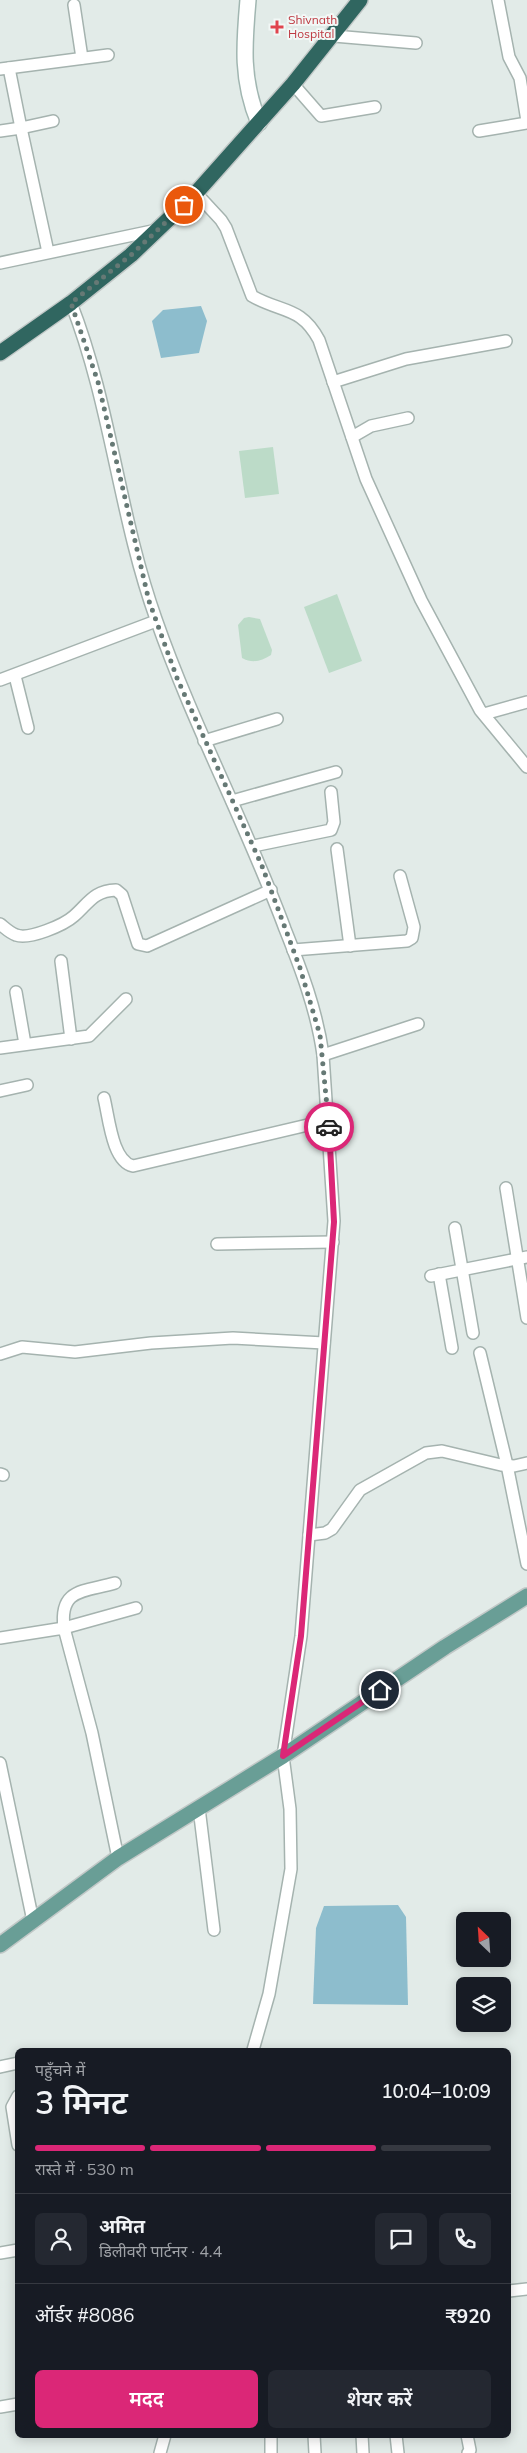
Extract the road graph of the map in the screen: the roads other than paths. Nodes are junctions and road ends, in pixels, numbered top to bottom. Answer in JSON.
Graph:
{"nodes":[{"id":1,"x":248,"y":0,"type":"edge"},
{"id":2,"x":360,"y":0,"type":"edge"},
{"id":3,"x":498,"y":0,"type":"edge"},
{"id":4,"x":74,"y":4,"type":"dead end"},
{"id":5,"x":334,"y":36,"type":"junction"},
{"id":6,"x":416,"y":43,"type":"dead end"},
{"id":7,"x":108,"y":54,"type":"dead end"},
{"id":8,"x":82,"y":58,"type":"junction"},
{"id":9,"x":5,"y":69,"type":"edge"},
{"id":10,"x":524,"y":77,"type":"edge"},
{"id":11,"x":293,"y":84,"type":"junction"},
{"id":12,"x":375,"y":107,"type":"dead end"},
{"id":13,"x":53,"y":121,"type":"dead end"},
{"id":14,"x":527,"y":122,"type":"edge"},
{"id":15,"x":259,"y":123,"type":"junction"},
{"id":16,"x":21,"y":128,"type":"junction"},
{"id":17,"x":0,"y":131,"type":"edge"},
{"id":18,"x":480,"y":132,"type":"dead end"},
{"id":19,"x":196,"y":193,"type":"junction"},
{"id":20,"x":159,"y":229,"type":"junction"},
{"id":21,"x":48,"y":252,"type":"junction"},
{"id":22,"x":0,"y":263,"type":"edge"},
{"id":23,"x":71,"y":303,"type":"junction"},
{"id":24,"x":506,"y":341,"type":"dead end"},
{"id":25,"x":0,"y":353,"type":"edge"},
{"id":26,"x":334,"y":382,"type":"junction"},
{"id":27,"x":408,"y":418,"type":"dead end"},
{"id":28,"x":352,"y":437,"type":"junction"},
{"id":29,"x":156,"y":621,"type":"junction"},
{"id":30,"x":15,"y":676,"type":"junction"},
{"id":31,"x":0,"y":680,"type":"edge"},
{"id":32,"x":527,"y":702,"type":"edge"},
{"id":33,"x":484,"y":714,"type":"junction"},
{"id":34,"x":277,"y":719,"type":"dead end"},
{"id":35,"x":28,"y":728,"type":"dead end"},
{"id":36,"x":204,"y":741,"type":"junction"},
{"id":37,"x":527,"y":767,"type":"edge"},
{"id":38,"x":336,"y":772,"type":"dead end"},
{"id":39,"x":331,"y":792,"type":"dead end"},
{"id":40,"x":232,"y":801,"type":"junction"},
{"id":41,"x":252,"y":846,"type":"junction"},
{"id":42,"x":337,"y":849,"type":"dead end"},
{"id":43,"x":400,"y":876,"type":"dead end"},
{"id":44,"x":271,"y":890,"type":"junction"},
{"id":45,"x":0,"y":924,"type":"edge"},
{"id":46,"x":350,"y":946,"type":"junction"},
{"id":47,"x":293,"y":950,"type":"junction"},
{"id":48,"x":61,"y":961,"type":"dead end"},
{"id":49,"x":16,"y":992,"type":"dead end"},
{"id":50,"x":126,"y":999,"type":"dead end"},
{"id":51,"x":418,"y":1024,"type":"dead end"},
{"id":52,"x":71,"y":1040,"type":"junction"},
{"id":53,"x":25,"y":1044,"type":"junction"},
{"id":54,"x":0,"y":1048,"type":"edge"},
{"id":55,"x":323,"y":1054,"type":"junction"},
{"id":56,"x":27,"y":1085,"type":"dead end"},
{"id":57,"x":0,"y":1091,"type":"edge"},
{"id":58,"x":104,"y":1098,"type":"dead end"},
{"id":59,"x":329,"y":1120,"type":"junction"},
{"id":60,"x":506,"y":1188,"type":"dead end"},
{"id":61,"x":455,"y":1228,"type":"dead end"},
{"id":62,"x":333,"y":1242,"type":"junction"},
{"id":63,"x":217,"y":1244,"type":"dead end"},
{"id":64,"x":522,"y":1258,"type":"edge"},
{"id":65,"x":462,"y":1270,"type":"junction"},
{"id":66,"x":527,"y":1318,"type":"edge"},
{"id":67,"x":473,"y":1333,"type":"dead end"},
{"id":68,"x":324,"y":1343,"type":"junction"},
{"id":69,"x":452,"y":1348,"type":"dead end"},
{"id":70,"x":480,"y":1353,"type":"dead end"},
{"id":71,"x":0,"y":1354,"type":"edge"},
{"id":72,"x":527,"y":1463,"type":"edge"},
{"id":73,"x":507,"y":1465,"type":"junction"},
{"id":74,"x":309,"y":1535,"type":"junction"},
{"id":75,"x":527,"y":1564,"type":"edge"},
{"id":76,"x":115,"y":1583,"type":"dead end"},
{"id":77,"x":527,"y":1596,"type":"edge"},
{"id":78,"x":136,"y":1608,"type":"dead end"},
{"id":79,"x":64,"y":1628,"type":"junction"},
{"id":80,"x":0,"y":1638,"type":"edge"},
{"id":81,"x":283,"y":1756,"type":"junction"},
{"id":82,"x":0,"y":1763,"type":"edge"},
{"id":83,"x":200,"y":1808,"type":"junction"},
{"id":84,"x":118,"y":1858,"type":"junction"},
{"id":85,"x":33,"y":1921,"type":"junction"},
{"id":86,"x":214,"y":1930,"type":"dead end"},
{"id":87,"x":0,"y":1946,"type":"edge"},
{"id":88,"x":254,"y":2048,"type":"edge"},
{"id":89,"x":15,"y":2064,"type":"edge"},
{"id":90,"x":0,"y":2067,"type":"edge"},
{"id":91,"x":15,"y":2101,"type":"edge"},
{"id":92,"x":15,"y":2126,"type":"edge"},
{"id":93,"x":15,"y":2250,"type":"edge"},
{"id":94,"x":0,"y":2253,"type":"edge"},
{"id":95,"x":527,"y":2289,"type":"edge"},
{"id":96,"x":511,"y":2290,"type":"edge"},
{"id":97,"x":15,"y":2404,"type":"edge"},
{"id":98,"x":0,"y":2407,"type":"edge"},
{"id":99,"x":164,"y":2438,"type":"edge"},
{"id":100,"x":271,"y":2438,"type":"edge"},
{"id":101,"x":314,"y":2438,"type":"edge"},
{"id":102,"x":362,"y":2438,"type":"edge"},
{"id":103,"x":396,"y":2438,"type":"edge"},
{"id":104,"x":468,"y":2438,"type":"edge"},
{"id":105,"x":160,"y":2453,"type":"edge"},
{"id":106,"x":271,"y":2453,"type":"edge"},
{"id":107,"x":315,"y":2453,"type":"edge"},
{"id":108,"x":363,"y":2453,"type":"edge"},
{"id":109,"x":398,"y":2453,"type":"edge"},
{"id":110,"x":468,"y":2453,"type":"edge"}],
"edges":[{"from":1,"to":15,"type":"street"},
{"from":2,"to":5,"type":"highway"},
{"from":3,"to":10,"type":"street"},
{"from":4,"to":8,"type":"street"},
{"from":5,"to":6,"type":"street"},
{"from":5,"to":11,"type":"highway"},
{"from":7,"to":8,"type":"street"},
{"from":8,"to":9,"type":"street"},
{"from":9,"to":16,"type":"street"},
{"from":10,"to":14,"type":"street"},
{"from":11,"to":12,"type":"street"},
{"from":11,"to":15,"type":"highway"},
{"from":13,"to":16,"type":"street"},
{"from":14,"to":18,"type":"street"},
{"from":15,"to":19,"type":"highway"},
{"from":16,"to":17,"type":"street"},
{"from":16,"to":21,"type":"street"},
{"from":19,"to":20,"type":"highway"},
{"from":19,"to":26,"type":"street"},
{"from":20,"to":21,"type":"street"},
{"from":20,"to":23,"type":"highway"},
{"from":21,"to":22,"type":"street"},
{"from":23,"to":25,"type":"highway"},
{"from":23,"to":29,"type":"street"},
{"from":24,"to":26,"type":"street"},
{"from":26,"to":28,"type":"street"},
{"from":27,"to":28,"type":"street"},
{"from":28,"to":33,"type":"street"},
{"from":29,"to":30,"type":"street"},
{"from":29,"to":36,"type":"street"},
{"from":30,"to":31,"type":"street"},
{"from":30,"to":35,"type":"street"},
{"from":32,"to":33,"type":"street"},
{"from":33,"to":37,"type":"street"},
{"from":34,"to":36,"type":"street"},
{"from":36,"to":40,"type":"street"},
{"from":38,"to":40,"type":"street"},
{"from":39,"to":41,"type":"street"},
{"from":40,"to":41,"type":"street"},
{"from":41,"to":44,"type":"street"},
{"from":42,"to":46,"type":"street"},
{"from":43,"to":46,"type":"street"},
{"from":44,"to":45,"type":"street"},
{"from":44,"to":47,"type":"street"},
{"from":46,"to":47,"type":"street"},
{"from":47,"to":55,"type":"street"},
{"from":48,"to":52,"type":"street"},
{"from":49,"to":53,"type":"street"},
{"from":50,"to":52,"type":"street"},
{"from":51,"to":55,"type":"street"},
{"from":52,"to":53,"type":"street"},
{"from":53,"to":54,"type":"street"},
{"from":55,"to":59,"type":"street"},
{"from":56,"to":57,"type":"street"},
{"from":58,"to":59,"type":"street"},
{"from":59,"to":62,"type":"street"},
{"from":60,"to":64,"type":"street"},
{"from":61,"to":65,"type":"street"},
{"from":62,"to":63,"type":"street"},
{"from":62,"to":68,"type":"street"},
{"from":64,"to":65,"type":"street"},
{"from":64,"to":66,"type":"street"},
{"from":65,"to":67,"type":"street"},
{"from":65,"to":69,"type":"street"},
{"from":68,"to":71,"type":"street"},
{"from":68,"to":74,"type":"street"},
{"from":70,"to":73,"type":"street"},
{"from":72,"to":73,"type":"street"},
{"from":73,"to":74,"type":"street"},
{"from":73,"to":75,"type":"street"},
{"from":74,"to":81,"type":"street"},
{"from":76,"to":79,"type":"street"},
{"from":77,"to":81,"type":"main road"},
{"from":78,"to":79,"type":"street"},
{"from":79,"to":80,"type":"street"},
{"from":79,"to":84,"type":"street"},
{"from":81,"to":83,"type":"main road"},
{"from":81,"to":88,"type":"street"},
{"from":82,"to":85,"type":"street"},
{"from":83,"to":84,"type":"main road"},
{"from":83,"to":86,"type":"street"},
{"from":84,"to":85,"type":"main road"},
{"from":85,"to":87,"type":"main road"},
{"from":89,"to":90,"type":"street"},
{"from":91,"to":92,"type":"street"},
{"from":93,"to":94,"type":"street"},
{"from":95,"to":96,"type":"street"},
{"from":97,"to":98,"type":"street"},
{"from":99,"to":105,"type":"street"},
{"from":100,"to":106,"type":"street"},
{"from":101,"to":107,"type":"street"},
{"from":102,"to":108,"type":"street"},
{"from":103,"to":109,"type":"street"},
{"from":104,"to":110,"type":"street"}]}
